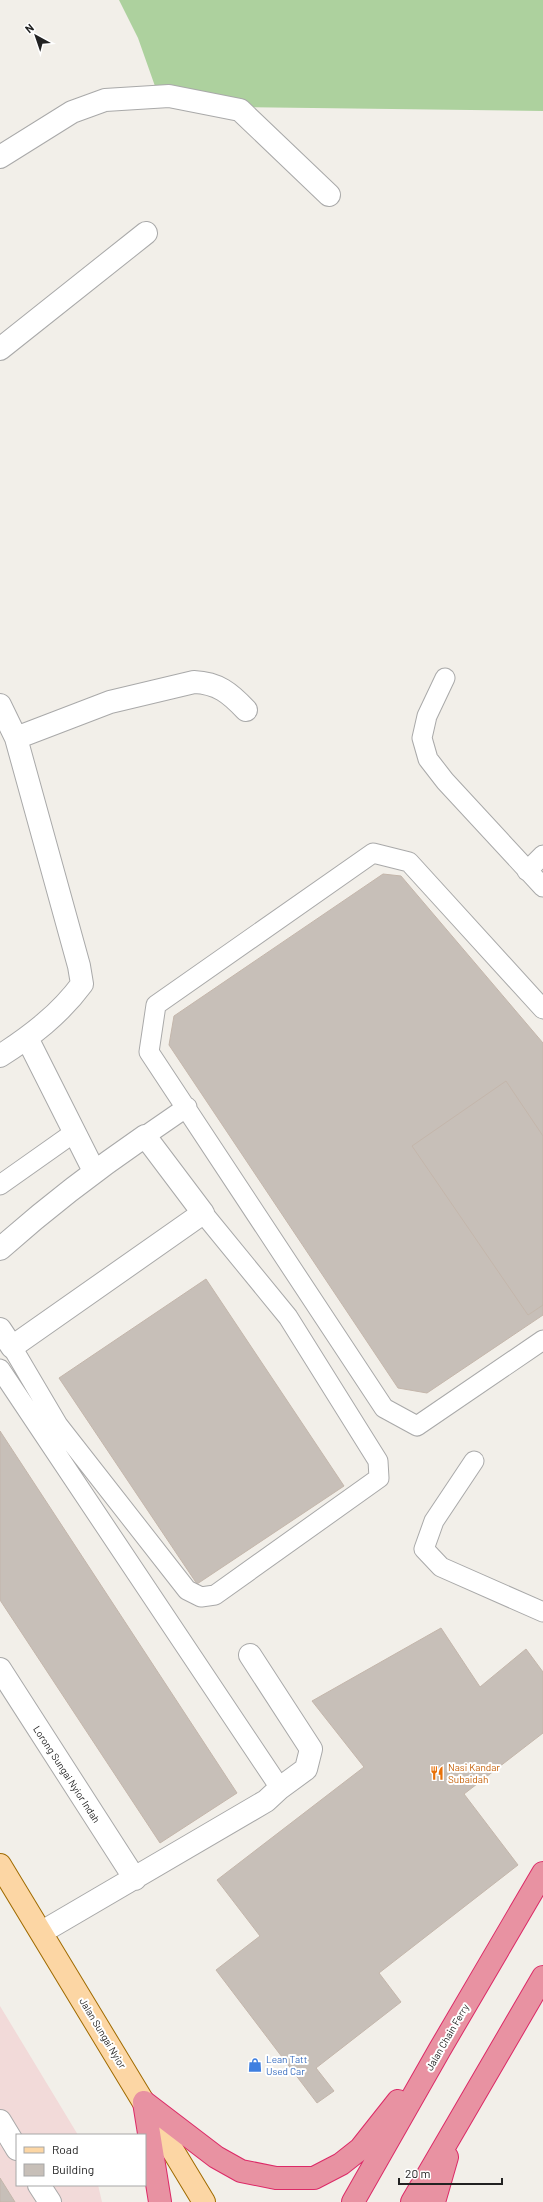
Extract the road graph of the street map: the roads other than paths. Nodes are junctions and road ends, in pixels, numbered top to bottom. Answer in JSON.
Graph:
{"nodes":[{"id":1,"x":0,"y":157,"type":"edge"},
{"id":2,"x":329,"y":195,"type":"dead end"},
{"id":3,"x":146,"y":233,"type":"dead end"},
{"id":4,"x":0,"y":349,"type":"edge"},
{"id":5,"x":445,"y":678,"type":"dead end"},
{"id":6,"x":0,"y":705,"type":"edge"},
{"id":7,"x":246,"y":710,"type":"dead end"},
{"id":8,"x":16,"y":738,"type":"junction"},
{"id":9,"x":543,"y":855,"type":"edge"},
{"id":10,"x":528,"y":871,"type":"junction"},
{"id":11,"x":543,"y":887,"type":"edge"},
{"id":12,"x":543,"y":1010,"type":"edge"},
{"id":13,"x":27,"y":1038,"type":"junction"},
{"id":14,"x":0,"y":1056,"type":"edge"},
{"id":15,"x":187,"y":1107,"type":"junction"},
{"id":16,"x":75,"y":1132,"type":"junction"},
{"id":17,"x":145,"y":1136,"type":"junction"},
{"id":18,"x":94,"y":1171,"type":"junction"},
{"id":19,"x":0,"y":1185,"type":"edge"},
{"id":20,"x":203,"y":1213,"type":"junction"},
{"id":21,"x":0,"y":1249,"type":"edge"},
{"id":22,"x":0,"y":1329,"type":"edge"},
{"id":23,"x":543,"y":1340,"type":"edge"},
{"id":24,"x":12,"y":1347,"type":"junction"},
{"id":25,"x":0,"y":1369,"type":"edge"},
{"id":26,"x":474,"y":1461,"type":"dead end"},
{"id":27,"x":543,"y":1612,"type":"edge"},
{"id":28,"x":250,"y":1655,"type":"dead end"},
{"id":29,"x":0,"y":1669,"type":"edge"},
{"id":30,"x":280,"y":1788,"type":"junction"},
{"id":31,"x":2,"y":1872,"type":"edge"},
{"id":32,"x":543,"y":1874,"type":"edge"},
{"id":33,"x":135,"y":1879,"type":"junction"},
{"id":34,"x":42,"y":1932,"type":"junction"},
{"id":35,"x":543,"y":1977,"type":"edge"},
{"id":36,"x":440,"y":2049,"type":"junction"},
{"id":37,"x":144,"y":2102,"type":"junction"},
{"id":38,"x":0,"y":2121,"type":"edge"},
{"id":39,"x":456,"y":2125,"type":"junction"},
{"id":40,"x":16,"y":2147,"type":"edge"},
{"id":41,"x":40,"y":2186,"type":"edge"},
{"id":42,"x":50,"y":2202,"type":"edge"},
{"id":43,"x":160,"y":2202,"type":"edge"},
{"id":44,"x":204,"y":2202,"type":"edge"},
{"id":45,"x":353,"y":2202,"type":"edge"},
{"id":46,"x":412,"y":2202,"type":"edge"},
{"id":47,"x":434,"y":2202,"type":"edge"}],
"edges":[{"from":1,"to":2,"type":"street"},
{"from":3,"to":4,"type":"street"},
{"from":5,"to":10,"type":"lane"},
{"from":6,"to":8,"type":"street"},
{"from":7,"to":8,"type":"street"},
{"from":8,"to":13,"type":"street"},
{"from":9,"to":10,"type":"lane"},
{"from":10,"to":11,"type":"lane"},
{"from":12,"to":15,"type":"lane"},
{"from":13,"to":14,"type":"street"},
{"from":13,"to":16,"type":"street"},
{"from":15,"to":17,"type":"lane"},
{"from":15,"to":23,"type":"lane"},
{"from":16,"to":18,"type":"street"},
{"from":16,"to":19,"type":"lane"},
{"from":17,"to":18,"type":"street"},
{"from":17,"to":20,"type":"street"},
{"from":18,"to":21,"type":"street"},
{"from":20,"to":24,"type":"street"},
{"from":20,"to":24,"type":"lane"},
{"from":22,"to":24,"type":"street"},
{"from":25,"to":30,"type":"lane"},
{"from":26,"to":27,"type":"lane"},
{"from":28,"to":30,"type":"street"},
{"from":29,"to":33,"type":"street","name":"Lorong Sungai Nyior Indah"},
{"from":30,"to":33,"type":"street"},
{"from":31,"to":34,"type":"main road","name":"Jalan Sungai Nyior"},
{"from":32,"to":36,"type":"highway","name":"Jalan Chain Ferry"},
{"from":33,"to":34,"type":"street"},
{"from":34,"to":37,"type":"main road","name":"Jalan Sungai Nyior"},
{"from":35,"to":39,"type":"highway"},
{"from":36,"to":37,"type":"highway"},
{"from":36,"to":45,"type":"highway","name":"Jalan Chain Ferry"},
{"from":37,"to":43,"type":"highway"},
{"from":37,"to":44,"type":"main road","name":"Jalan Sungai Nyior"},
{"from":38,"to":40,"type":"street"},
{"from":39,"to":46,"type":"highway"},
{"from":39,"to":47,"type":"highway"},
{"from":41,"to":42,"type":"street"}]}
